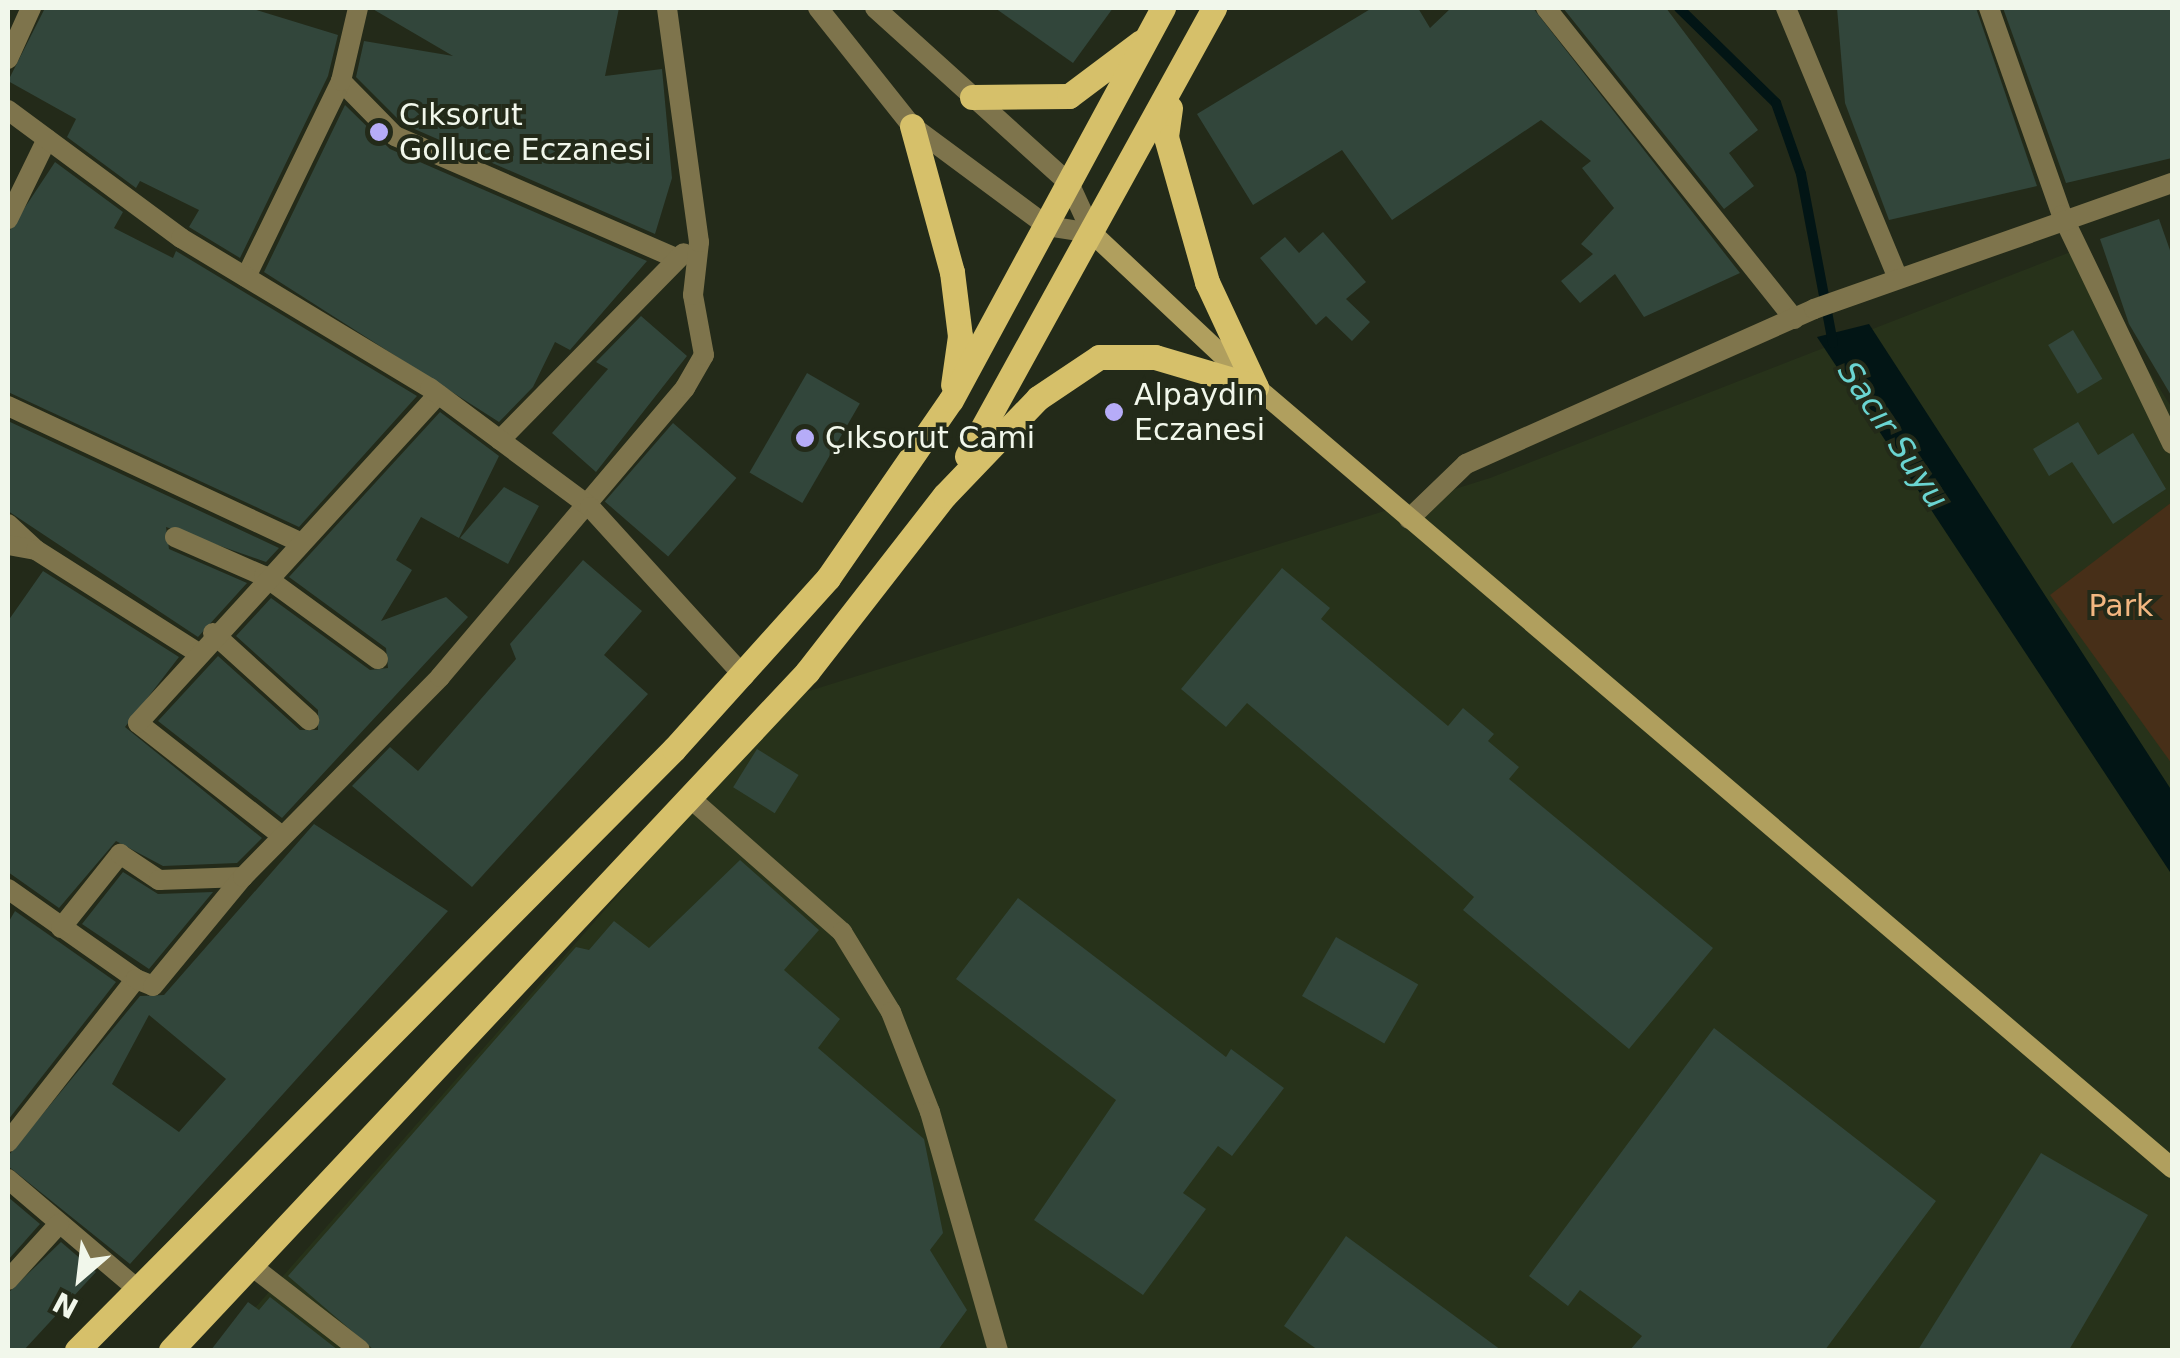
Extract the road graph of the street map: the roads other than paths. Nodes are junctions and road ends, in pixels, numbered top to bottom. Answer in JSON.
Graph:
{"nodes":[{"id":1,"x":31,"y":8,"type":"edge"},
{"id":2,"x":358,"y":8,"type":"edge"},
{"id":3,"x":667,"y":8,"type":"edge"},
{"id":4,"x":818,"y":8,"type":"edge"},
{"id":5,"x":875,"y":8,"type":"edge"},
{"id":6,"x":1163,"y":8,"type":"edge"},
{"id":7,"x":1214,"y":8,"type":"edge"},
{"id":8,"x":1546,"y":8,"type":"edge"},
{"id":9,"x":1786,"y":8,"type":"edge"},
{"id":10,"x":1989,"y":8,"type":"edge"},
{"id":11,"x":1149,"y":36,"type":"junction"},
{"id":12,"x":8,"y":59,"type":"edge"},
{"id":13,"x":340,"y":81,"type":"junction"},
{"id":14,"x":1172,"y":96,"type":"junction"},
{"id":15,"x":972,"y":98,"type":"junction"},
{"id":16,"x":8,"y":110,"type":"edge"},
{"id":17,"x":912,"y":126,"type":"junction"},
{"id":18,"x":47,"y":139,"type":"junction"},
{"id":19,"x":1069,"y":183,"type":"junction"},
{"id":20,"x":2172,"y":184,"type":"edge"},
{"id":21,"x":2062,"y":216,"type":"junction"},
{"id":22,"x":8,"y":219,"type":"edge"},
{"id":23,"x":1047,"y":226,"type":"junction"},
{"id":24,"x":1092,"y":233,"type":"junction"},
{"id":25,"x":699,"y":242,"type":"junction"},
{"id":26,"x":676,"y":258,"type":"junction"},
{"id":27,"x":246,"y":277,"type":"junction"},
{"id":28,"x":1898,"y":279,"type":"junction"},
{"id":29,"x":1794,"y":318,"type":"junction"},
{"id":30,"x":1256,"y":386,"type":"junction"},
{"id":31,"x":438,"y":394,"type":"junction"},
{"id":32,"x":951,"y":400,"type":"junction"},
{"id":33,"x":8,"y":406,"type":"edge"},
{"id":34,"x":500,"y":440,"type":"junction"},
{"id":35,"x":2172,"y":444,"type":"edge"},
{"id":36,"x":946,"y":495,"type":"junction"},
{"id":37,"x":590,"y":507,"type":"junction"},
{"id":38,"x":1409,"y":519,"type":"junction"},
{"id":39,"x":8,"y":524,"type":"edge"},
{"id":40,"x":175,"y":537,"type":"dead end"},
{"id":41,"x":297,"y":541,"type":"junction"},
{"id":42,"x":8,"y":545,"type":"edge"},
{"id":43,"x":36,"y":550,"type":"junction"},
{"id":44,"x":264,"y":576,"type":"junction"},
{"id":45,"x":213,"y":632,"type":"junction"},
{"id":46,"x":196,"y":651,"type":"junction"},
{"id":47,"x":378,"y":658,"type":"dead end"},
{"id":48,"x":744,"y":676,"type":"junction"},
{"id":49,"x":309,"y":720,"type":"dead end"},
{"id":50,"x":690,"y":798,"type":"junction"},
{"id":51,"x":282,"y":836,"type":"junction"},
{"id":52,"x":244,"y":877,"type":"junction"},
{"id":53,"x":8,"y":889,"type":"edge"},
{"id":54,"x":61,"y":928,"type":"junction"},
{"id":55,"x":136,"y":979,"type":"junction"},
{"id":56,"x":8,"y":1142,"type":"edge"},
{"id":57,"x":2172,"y":1168,"type":"edge"},
{"id":58,"x":8,"y":1179,"type":"edge"},
{"id":59,"x":59,"y":1224,"type":"junction"},
{"id":60,"x":252,"y":1267,"type":"junction"},
{"id":61,"x":8,"y":1280,"type":"edge"},
{"id":62,"x":135,"y":1287,"type":"junction"},
{"id":63,"x":77,"y":1350,"type":"edge"},
{"id":64,"x":170,"y":1350,"type":"edge"},
{"id":65,"x":360,"y":1350,"type":"edge"},
{"id":66,"x":998,"y":1350,"type":"edge"}],
"edges":[{"from":1,"to":12,"type":"street"},
{"from":2,"to":13,"type":"street"},
{"from":3,"to":25,"type":"street"},
{"from":4,"to":17,"type":"street"},
{"from":5,"to":15,"type":"street"},
{"from":6,"to":11,"type":"main road"},
{"from":7,"to":14,"type":"main road"},
{"from":8,"to":29,"type":"street"},
{"from":9,"to":28,"type":"street"},
{"from":10,"to":21,"type":"street"},
{"from":11,"to":15,"type":"main road"},
{"from":11,"to":19,"type":"main road"},
{"from":13,"to":26,"type":"street"},
{"from":13,"to":27,"type":"street"},
{"from":14,"to":24,"type":"main road"},
{"from":14,"to":30,"type":"main road"},
{"from":15,"to":19,"type":"street"},
{"from":16,"to":18,"type":"street"},
{"from":17,"to":23,"type":"street"},
{"from":17,"to":32,"type":"main road"},
{"from":18,"to":22,"type":"street"},
{"from":18,"to":27,"type":"street"},
{"from":19,"to":23,"type":"main road"},
{"from":19,"to":24,"type":"street"},
{"from":20,"to":21,"type":"street"},
{"from":21,"to":28,"type":"street"},
{"from":21,"to":35,"type":"street"},
{"from":23,"to":24,"type":"street"},
{"from":23,"to":32,"type":"main road"},
{"from":24,"to":30,"type":"main road"},
{"from":24,"to":36,"type":"main road"},
{"from":25,"to":26,"type":"street"},
{"from":25,"to":37,"type":"street"},
{"from":26,"to":34,"type":"street"},
{"from":27,"to":31,"type":"street"},
{"from":28,"to":29,"type":"street"},
{"from":29,"to":38,"type":"street"},
{"from":30,"to":36,"type":"main road"},
{"from":30,"to":38,"type":"main road"},
{"from":31,"to":34,"type":"street"},
{"from":31,"to":41,"type":"street"},
{"from":32,"to":48,"type":"main road"},
{"from":33,"to":41,"type":"street"},
{"from":34,"to":37,"type":"street"},
{"from":36,"to":50,"type":"main road"},
{"from":37,"to":48,"type":"street"},
{"from":37,"to":51,"type":"street"},
{"from":38,"to":57,"type":"main road"},
{"from":39,"to":43,"type":"street"},
{"from":40,"to":44,"type":"street"},
{"from":41,"to":44,"type":"street"},
{"from":42,"to":43,"type":"street"},
{"from":43,"to":46,"type":"street"},
{"from":44,"to":45,"type":"street"},
{"from":44,"to":47,"type":"street"},
{"from":45,"to":46,"type":"street"},
{"from":45,"to":49,"type":"street"},
{"from":46,"to":51,"type":"street"},
{"from":48,"to":62,"type":"main road"},
{"from":50,"to":60,"type":"main road"},
{"from":50,"to":66,"type":"street"},
{"from":51,"to":52,"type":"street"},
{"from":52,"to":54,"type":"street"},
{"from":52,"to":55,"type":"street"},
{"from":53,"to":54,"type":"street"},
{"from":54,"to":55,"type":"street"},
{"from":55,"to":56,"type":"street"},
{"from":58,"to":59,"type":"street"},
{"from":59,"to":61,"type":"street"},
{"from":59,"to":62,"type":"street"},
{"from":60,"to":64,"type":"main road"},
{"from":60,"to":65,"type":"street"},
{"from":62,"to":63,"type":"main road"}]}
